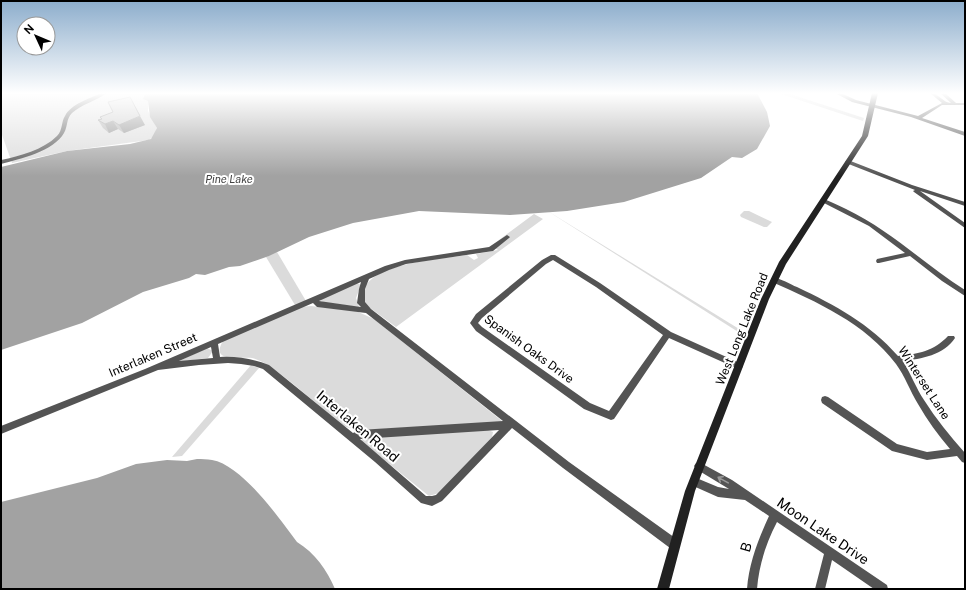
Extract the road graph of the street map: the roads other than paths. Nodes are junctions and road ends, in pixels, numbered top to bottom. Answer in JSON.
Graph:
{"nodes":[{"id":1,"x":65,"y":121,"type":"edge"},
{"id":2,"x":868,"y":121,"type":"edge"},
{"id":3,"x":925,"y":121,"type":"edge"},
{"id":4,"x":965,"y":134,"type":"edge"},
{"id":5,"x":1,"y":162,"type":"edge"},
{"id":6,"x":848,"y":162,"type":"junction"},
{"id":7,"x":910,"y":186,"type":"junction"},
{"id":8,"x":824,"y":201,"type":"junction"},
{"id":9,"x":957,"y":202,"type":"junction"},
{"id":10,"x":965,"y":204,"type":"edge"},
{"id":11,"x":944,"y":211,"type":"junction"},
{"id":12,"x":965,"y":226,"type":"edge"},
{"id":13,"x":508,"y":237,"type":"dead end"},
{"id":14,"x":910,"y":254,"type":"junction"},
{"id":15,"x":880,"y":261,"type":"dead end"},
{"id":16,"x":366,"y":277,"type":"junction"},
{"id":17,"x":774,"y":280,"type":"junction"},
{"id":18,"x":965,"y":293,"type":"edge"},
{"id":19,"x":314,"y":300,"type":"junction"},
{"id":20,"x":368,"y":311,"type":"junction"},
{"id":21,"x":668,"y":334,"type":"junction"},
{"id":22,"x":951,"y":338,"type":"dead end"},
{"id":23,"x":214,"y":343,"type":"junction"},
{"id":24,"x":896,"y":359,"type":"junction"},
{"id":25,"x":217,"y":361,"type":"junction"},
{"id":26,"x":739,"y":366,"type":"junction"},
{"id":27,"x":158,"y":367,"type":"junction"},
{"id":28,"x":825,"y":400,"type":"dead end"},
{"id":29,"x":511,"y":423,"type":"junction"},
{"id":30,"x":1,"y":430,"type":"edge"},
{"id":31,"x":353,"y":439,"type":"junction"},
{"id":32,"x":958,"y":452,"type":"junction"},
{"id":33,"x":965,"y":459,"type":"edge"},
{"id":34,"x":699,"y":466,"type":"junction"},
{"id":35,"x":694,"y":482,"type":"junction"},
{"id":36,"x":747,"y":495,"type":"junction"},
{"id":37,"x":775,"y":515,"type":"junction"},
{"id":38,"x":674,"y":544,"type":"junction"},
{"id":39,"x":829,"y":552,"type":"junction"},
{"id":40,"x":663,"y":589,"type":"edge"},
{"id":41,"x":752,"y":589,"type":"edge"},
{"id":42,"x":820,"y":589,"type":"edge"},
{"id":43,"x":883,"y":589,"type":"edge"}],
"edges":[{"from":1,"to":5,"type":"street"},
{"from":2,"to":6,"type":"main road","name":"West Long Lake Road"},
{"from":3,"to":4,"type":"street"},
{"from":6,"to":7,"type":"street"},
{"from":6,"to":8,"type":"main road","name":"West Long Lake Road"},
{"from":7,"to":9,"type":"street"},
{"from":7,"to":11,"type":"street"},
{"from":8,"to":14,"type":"street"},
{"from":8,"to":17,"type":"main road","name":"West Long Lake Road"},
{"from":9,"to":10,"type":"street"},
{"from":9,"to":11,"type":"street"},
{"from":11,"to":12,"type":"street"},
{"from":13,"to":16,"type":"street","name":"Interlaken Street"},
{"from":14,"to":15,"type":"street"},
{"from":14,"to":18,"type":"street"},
{"from":16,"to":19,"type":"street","name":"Interlaken Street"},
{"from":16,"to":20,"type":"street"},
{"from":17,"to":24,"type":"street","name":"Winterset Lane"},
{"from":17,"to":26,"type":"main road","name":"West Long Lake Road"},
{"from":19,"to":20,"type":"street"},
{"from":19,"to":23,"type":"street","name":"Interlaken Street"},
{"from":20,"to":29,"type":"street"},
{"from":21,"to":21,"type":"street","name":"Spanish Oaks Drive"},
{"from":21,"to":26,"type":"street","name":"Spanish Oaks Drive"},
{"from":22,"to":24,"type":"street"},
{"from":23,"to":25,"type":"street"},
{"from":23,"to":27,"type":"street","name":"Interlaken Street"},
{"from":24,"to":32,"type":"street","name":"Winterset Lane"},
{"from":25,"to":27,"type":"street","name":"Interlaken Road"},
{"from":25,"to":31,"type":"street","name":"Interlaken Road"},
{"from":26,"to":34,"type":"main road","name":"West Long Lake Road"},
{"from":27,"to":30,"type":"street","name":"Interlaken Street"},
{"from":28,"to":32,"type":"street"},
{"from":29,"to":31,"type":"street"},
{"from":29,"to":31,"type":"street","name":"Interlaken Road"},
{"from":29,"to":38,"type":"street"},
{"from":32,"to":33,"type":"street","name":"Winterset Lane"},
{"from":34,"to":35,"type":"main road","name":"West Long Lake Road"},
{"from":36,"to":34,"type":"street","name":"Moon Lake Drive","one_way":true},
{"from":35,"to":36,"type":"street","name":"Moon Lake Drive"},
{"from":35,"to":38,"type":"main road","name":"West Long Lake Road"},
{"from":36,"to":37,"type":"street","name":"Moon Lake Drive"},
{"from":37,"to":39,"type":"street","name":"Moon Lake Drive"},
{"from":37,"to":41,"type":"street","name":"B"},
{"from":38,"to":40,"type":"main road","name":"West Long Lake Road"},
{"from":39,"to":42,"type":"street"},
{"from":39,"to":43,"type":"street","name":"Moon Lake Drive"}]}
